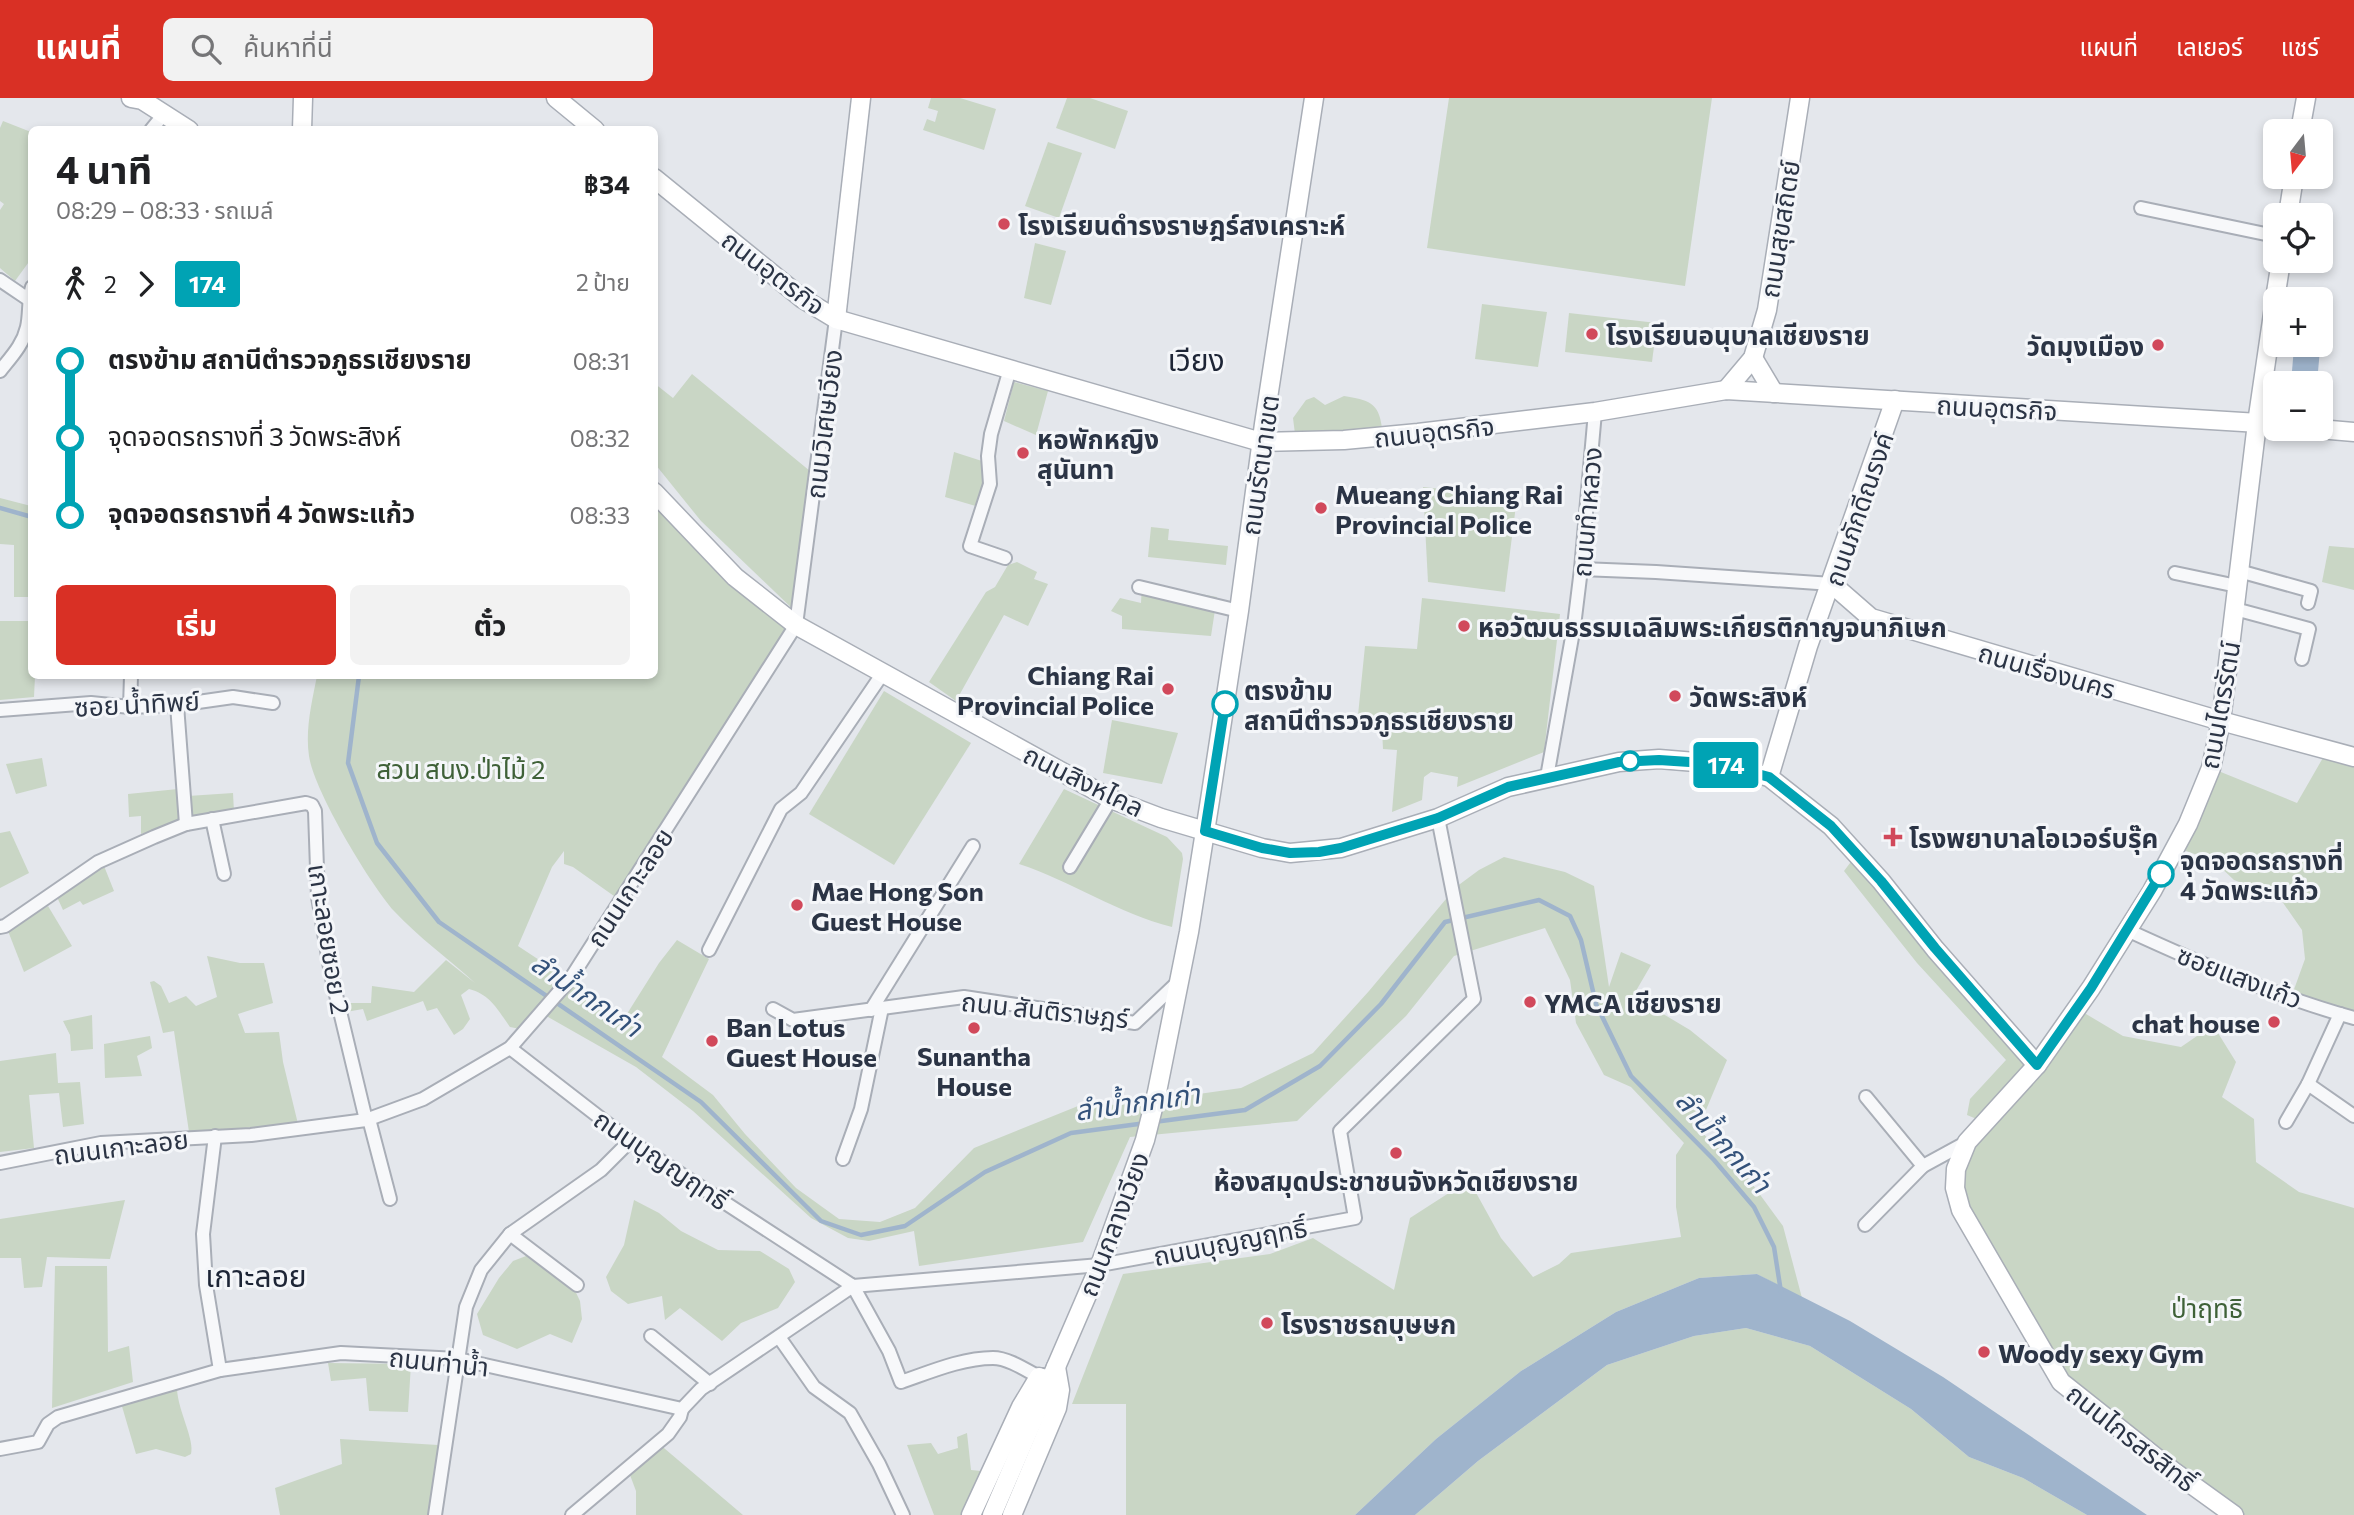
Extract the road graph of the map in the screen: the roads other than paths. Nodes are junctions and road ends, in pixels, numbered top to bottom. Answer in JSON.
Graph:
{"nodes":[{"id":1,"x":303,"y":98,"type":"edge"},
{"id":2,"x":556,"y":98,"type":"edge"},
{"id":3,"x":861,"y":98,"type":"edge"},
{"id":4,"x":1314,"y":98,"type":"edge"},
{"id":5,"x":1800,"y":98,"type":"edge"},
{"id":6,"x":2306,"y":98,"type":"edge"},
{"id":7,"x":138,"y":99,"type":"edge"},
{"id":8,"x":164,"y":114,"type":"junction"},
{"id":9,"x":2303,"y":119,"type":"edge"},
{"id":10,"x":154,"y":126,"type":"edge"},
{"id":11,"x":183,"y":126,"type":"edge"},
{"id":12,"x":302,"y":126,"type":"edge"},
{"id":13,"x":590,"y":126,"type":"edge"},
{"id":14,"x":658,"y":181,"type":"edge"},
{"id":15,"x":2141,"y":208,"type":"dead end"},
{"id":16,"x":2263,"y":233,"type":"edge"},
{"id":17,"x":0,"y":280,"type":"edge"},
{"id":18,"x":28,"y":292,"type":"edge"},
{"id":19,"x":836,"y":319,"type":"junction"},
{"id":20,"x":28,"y":326,"type":"edge"},
{"id":21,"x":2267,"y":357,"type":"edge"},
{"id":22,"x":1753,"y":358,"type":"junction"},
{"id":23,"x":1010,"y":369,"type":"junction"},
{"id":24,"x":0,"y":371,"type":"edge"},
{"id":25,"x":1726,"y":390,"type":"junction"},
{"id":26,"x":1774,"y":393,"type":"junction"},
{"id":27,"x":1895,"y":400,"type":"junction"},
{"id":28,"x":1595,"y":412,"type":"junction"},
{"id":29,"x":2257,"y":423,"type":"junction"},
{"id":30,"x":2263,"y":423,"type":"edge"},
{"id":31,"x":2333,"y":430,"type":"edge"},
{"id":32,"x":2354,"y":432,"type":"edge"},
{"id":33,"x":1261,"y":442,"type":"junction"},
{"id":34,"x":658,"y":496,"type":"edge"},
{"id":35,"x":1005,"y":558,"type":"dead end"},
{"id":36,"x":1581,"y":569,"type":"junction"},
{"id":37,"x":2175,"y":573,"type":"dead end"},
{"id":38,"x":2238,"y":578,"type":"junction"},
{"id":39,"x":1832,"y":584,"type":"junction"},
{"id":40,"x":1139,"y":587,"type":"dead end"},
{"id":41,"x":2308,"y":603,"type":"dead end"},
{"id":42,"x":2235,"y":608,"type":"junction"},
{"id":43,"x":1239,"y":611,"type":"junction"},
{"id":44,"x":796,"y":625,"type":"junction"},
{"id":45,"x":2302,"y":659,"type":"dead end"},
{"id":46,"x":883,"y":673,"type":"junction"},
{"id":47,"x":131,"y":679,"type":"edge"},
{"id":48,"x":273,"y":703,"type":"dead end"},
{"id":49,"x":177,"y":705,"type":"junction"},
{"id":50,"x":130,"y":707,"type":"junction"},
{"id":51,"x":0,"y":710,"type":"edge"},
{"id":52,"x":2221,"y":721,"type":"junction"},
{"id":53,"x":2354,"y":757,"type":"edge"},
{"id":54,"x":1547,"y":777,"type":"junction"},
{"id":55,"x":1769,"y":777,"type":"junction"},
{"id":56,"x":1111,"y":799,"type":"junction"},
{"id":57,"x":1438,"y":818,"type":"junction"},
{"id":58,"x":212,"y":820,"type":"junction"},
{"id":59,"x":186,"y":824,"type":"junction"},
{"id":60,"x":1205,"y":831,"type":"junction"},
{"id":61,"x":973,"y":846,"type":"dead end"},
{"id":62,"x":1070,"y":867,"type":"dead end"},
{"id":63,"x":224,"y":874,"type":"dead end"},
{"id":64,"x":0,"y":927,"type":"edge"},
{"id":65,"x":2127,"y":930,"type":"junction"},
{"id":66,"x":709,"y":950,"type":"dead end"},
{"id":67,"x":1179,"y":981,"type":"junction"},
{"id":68,"x":773,"y":1009,"type":"dead end"},
{"id":69,"x":876,"y":1009,"type":"junction"},
{"id":70,"x":2340,"y":1014,"type":"junction"},
{"id":71,"x":2354,"y":1018,"type":"edge"},
{"id":72,"x":510,"y":1048,"type":"junction"},
{"id":73,"x":2037,"y":1065,"type":"junction"},
{"id":74,"x":2308,"y":1084,"type":"junction"},
{"id":75,"x":1866,"y":1097,"type":"dead end"},
{"id":76,"x":2354,"y":1116,"type":"edge"},
{"id":77,"x":367,"y":1119,"type":"junction"},
{"id":78,"x":2286,"y":1122,"type":"dead end"},
{"id":79,"x":215,"y":1136,"type":"junction"},
{"id":80,"x":630,"y":1141,"type":"junction"},
{"id":81,"x":1967,"y":1142,"type":"junction"},
{"id":82,"x":844,"y":1159,"type":"dead end"},
{"id":83,"x":0,"y":1163,"type":"edge"},
{"id":84,"x":1923,"y":1166,"type":"junction"},
{"id":85,"x":390,"y":1199,"type":"dead end"},
{"id":86,"x":1865,"y":1225,"type":"dead end"},
{"id":87,"x":510,"y":1234,"type":"junction"},
{"id":88,"x":1100,"y":1265,"type":"junction"},
{"id":89,"x":577,"y":1285,"type":"dead end"},
{"id":90,"x":853,"y":1286,"type":"junction"},
{"id":91,"x":650,"y":1336,"type":"dead end"},
{"id":92,"x":779,"y":1337,"type":"junction"},
{"id":93,"x":458,"y":1359,"type":"junction"},
{"id":94,"x":1056,"y":1367,"type":"junction"},
{"id":95,"x":220,"y":1370,"type":"junction"},
{"id":96,"x":1039,"y":1377,"type":"junction"},
{"id":97,"x":710,"y":1384,"type":"junction"},
{"id":98,"x":682,"y":1409,"type":"junction"},
{"id":99,"x":0,"y":1449,"type":"edge"},
{"id":100,"x":435,"y":1515,"type":"edge"},
{"id":101,"x":572,"y":1515,"type":"edge"},
{"id":102,"x":902,"y":1515,"type":"edge"},
{"id":103,"x":971,"y":1515,"type":"edge"},
{"id":104,"x":992,"y":1515,"type":"edge"},
{"id":105,"x":1012,"y":1515,"type":"edge"},
{"id":106,"x":2234,"y":1515,"type":"edge"}],
"edges":[{"from":1,"to":12,"type":"street"},
{"from":2,"to":13,"type":"street"},
{"from":3,"to":19,"type":"street","name":"ถนนวิเศษเวียง"},
{"from":4,"to":33,"type":"street","name":"ถนนรัตนาเขต"},
{"from":5,"to":22,"type":"street","name":"ถนนสุขสถิตย์"},
{"from":6,"to":9,"type":"street"},
{"from":7,"to":8,"type":"street"},
{"from":8,"to":10,"type":"street"},
{"from":8,"to":11,"type":"street"},
{"from":14,"to":19,"type":"street","name":"ถนนอุตรกิจ"},
{"from":15,"to":16,"type":"street"},
{"from":17,"to":18,"type":"street"},
{"from":19,"to":23,"type":"street","name":"ถนนอุตรกิจ"},
{"from":19,"to":44,"type":"street","name":"ถนนวิเศษเวียง"},
{"from":20,"to":24,"type":"street"},
{"from":21,"to":29,"type":"street","name":"ถนนไตรรัตน์"},
{"from":22,"to":25,"type":"street","name":"ถนนสุขสถิตย์"},
{"from":22,"to":26,"type":"street"},
{"from":23,"to":33,"type":"street","name":"ถนนอุตรกิจ"},
{"from":23,"to":35,"type":"street"},
{"from":25,"to":26,"type":"street","name":"ถนนอุตรกิจ"},
{"from":25,"to":28,"type":"street","name":"ถนนอุตรกิจ"},
{"from":26,"to":27,"type":"street","name":"ถนนอุตรกิจ"},
{"from":27,"to":29,"type":"street","name":"ถนนอุตรกิจ"},
{"from":27,"to":39,"type":"street","name":"ถนนภักดีณรงค์"},
{"from":28,"to":33,"type":"street","name":"ถนนอุตรกิจ"},
{"from":28,"to":36,"type":"street","name":"ถนนทำหลวง"},
{"from":29,"to":30,"type":"street","name":"ถนนอุตรกิจ"},
{"from":29,"to":38,"type":"street","name":"ถนนไตรรัตน์"},
{"from":31,"to":32,"type":"street"},
{"from":33,"to":43,"type":"street","name":"ถนนรัตนาเขต"},
{"from":34,"to":44,"type":"street","name":"ถนนสิงหไคล"},
{"from":36,"to":39,"type":"street"},
{"from":36,"to":54,"type":"street","name":"ถนนทำหลวง"},
{"from":37,"to":38,"type":"street"},
{"from":38,"to":41,"type":"street"},
{"from":38,"to":42,"type":"street","name":"ถนนไตรรัตน์"},
{"from":39,"to":52,"type":"street","name":"ถนนเรื่องนคร"},
{"from":39,"to":55,"type":"street","name":"ถนนภักดีณรงค์"},
{"from":40,"to":43,"type":"street"},
{"from":42,"to":45,"type":"street"},
{"from":42,"to":52,"type":"street","name":"ถนนไตรรัตน์"},
{"from":43,"to":60,"type":"street","name":"ถนนรัตนาเขต"},
{"from":44,"to":46,"type":"street","name":"ถนนสิงหไคล"},
{"from":44,"to":72,"type":"street","name":"ถนนเกาะลอย"},
{"from":46,"to":56,"type":"street","name":"ถนนสิงหไคล"},
{"from":46,"to":66,"type":"street"},
{"from":47,"to":50,"type":"street"},
{"from":48,"to":49,"type":"street","name":"ซอย น้ำทิพย์"},
{"from":49,"to":50,"type":"street","name":"ซอย น้ำทิพย์"},
{"from":49,"to":59,"type":"street"},
{"from":50,"to":51,"type":"street","name":"ซอย น้ำทิพย์"},
{"from":52,"to":53,"type":"street","name":"ถนนเรื่องนคร"},
{"from":52,"to":65,"type":"street","name":"ถนนไตรรัตน์"},
{"from":54,"to":55,"type":"street","name":"ถนนสิงหไคล"},
{"from":54,"to":57,"type":"street","name":"ถนนสิงหไคล"},
{"from":55,"to":73,"type":"street","name":"ถนนสิงหไคล"},
{"from":56,"to":60,"type":"street","name":"ถนนสิงหไคล"},
{"from":56,"to":62,"type":"street"},
{"from":57,"to":60,"type":"street","name":"ถนนสิงหไคล"},
{"from":57,"to":88,"type":"street","name":"ถนนบุญญฤทธิ์"},
{"from":58,"to":59,"type":"street","name":"เกาะลอยซอย 2"},
{"from":58,"to":63,"type":"street"},
{"from":58,"to":77,"type":"street","name":"เกาะลอยซอย 2"},
{"from":59,"to":64,"type":"street","name":"เกาะลอยซอย 2"},
{"from":60,"to":67,"type":"street","name":"ถนนกลางเวียง"},
{"from":61,"to":69,"type":"street"},
{"from":65,"to":70,"type":"street","name":"ซอยแสงแก้ว"},
{"from":65,"to":73,"type":"street","name":"ถนนไตรรัตน์"},
{"from":67,"to":69,"type":"street","name":"ถนน สันติราษฎร์"},
{"from":67,"to":88,"type":"street","name":"ถนนกลางเวียง"},
{"from":68,"to":69,"type":"street","name":"ถนน สันติราษฎร์"},
{"from":69,"to":82,"type":"street"},
{"from":70,"to":71,"type":"street","name":"ซอยแสงแก้ว"},
{"from":70,"to":74,"type":"street"},
{"from":72,"to":77,"type":"street","name":"ถนนเกาะลอย"},
{"from":72,"to":80,"type":"street","name":"ถนนบุญญฤทธิ์"},
{"from":73,"to":81,"type":"street","name":"ถนนไกรสรสิทธิ์"},
{"from":74,"to":76,"type":"street"},
{"from":74,"to":78,"type":"street"},
{"from":75,"to":84,"type":"street"},
{"from":77,"to":79,"type":"street","name":"ถนนเกาะลอย"},
{"from":77,"to":85,"type":"street"},
{"from":79,"to":83,"type":"street","name":"ถนนเกาะลอย"},
{"from":79,"to":95,"type":"street"},
{"from":80,"to":87,"type":"street"},
{"from":80,"to":90,"type":"street","name":"ถนนบุญญฤทธิ์"},
{"from":81,"to":84,"type":"street"},
{"from":81,"to":106,"type":"street","name":"ถนนไกรสรสิทธิ์"},
{"from":84,"to":86,"type":"street"},
{"from":87,"to":89,"type":"street"},
{"from":87,"to":93,"type":"street"},
{"from":88,"to":90,"type":"street","name":"ถนนบุญญฤทธิ์"},
{"from":88,"to":94,"type":"street","name":"ถนนกลางเวียง"},
{"from":90,"to":92,"type":"street"},
{"from":90,"to":96,"type":"street"},
{"from":91,"to":97,"type":"street"},
{"from":92,"to":97,"type":"street"},
{"from":92,"to":102,"type":"street"},
{"from":93,"to":95,"type":"street","name":"ถนนท่าน้ำ"},
{"from":93,"to":98,"type":"street","name":"ถนนท่าน้ำ"},
{"from":93,"to":100,"type":"street"},
{"from":94,"to":96,"type":"street"},
{"from":94,"to":104,"type":"street","name":"ถนนกลางเวียง"},
{"from":94,"to":105,"type":"street"},
{"from":95,"to":99,"type":"street","name":"ถนนท่าน้ำ"},
{"from":96,"to":103,"type":"street"},
{"from":97,"to":98,"type":"street"},
{"from":98,"to":101,"type":"street"}]}
